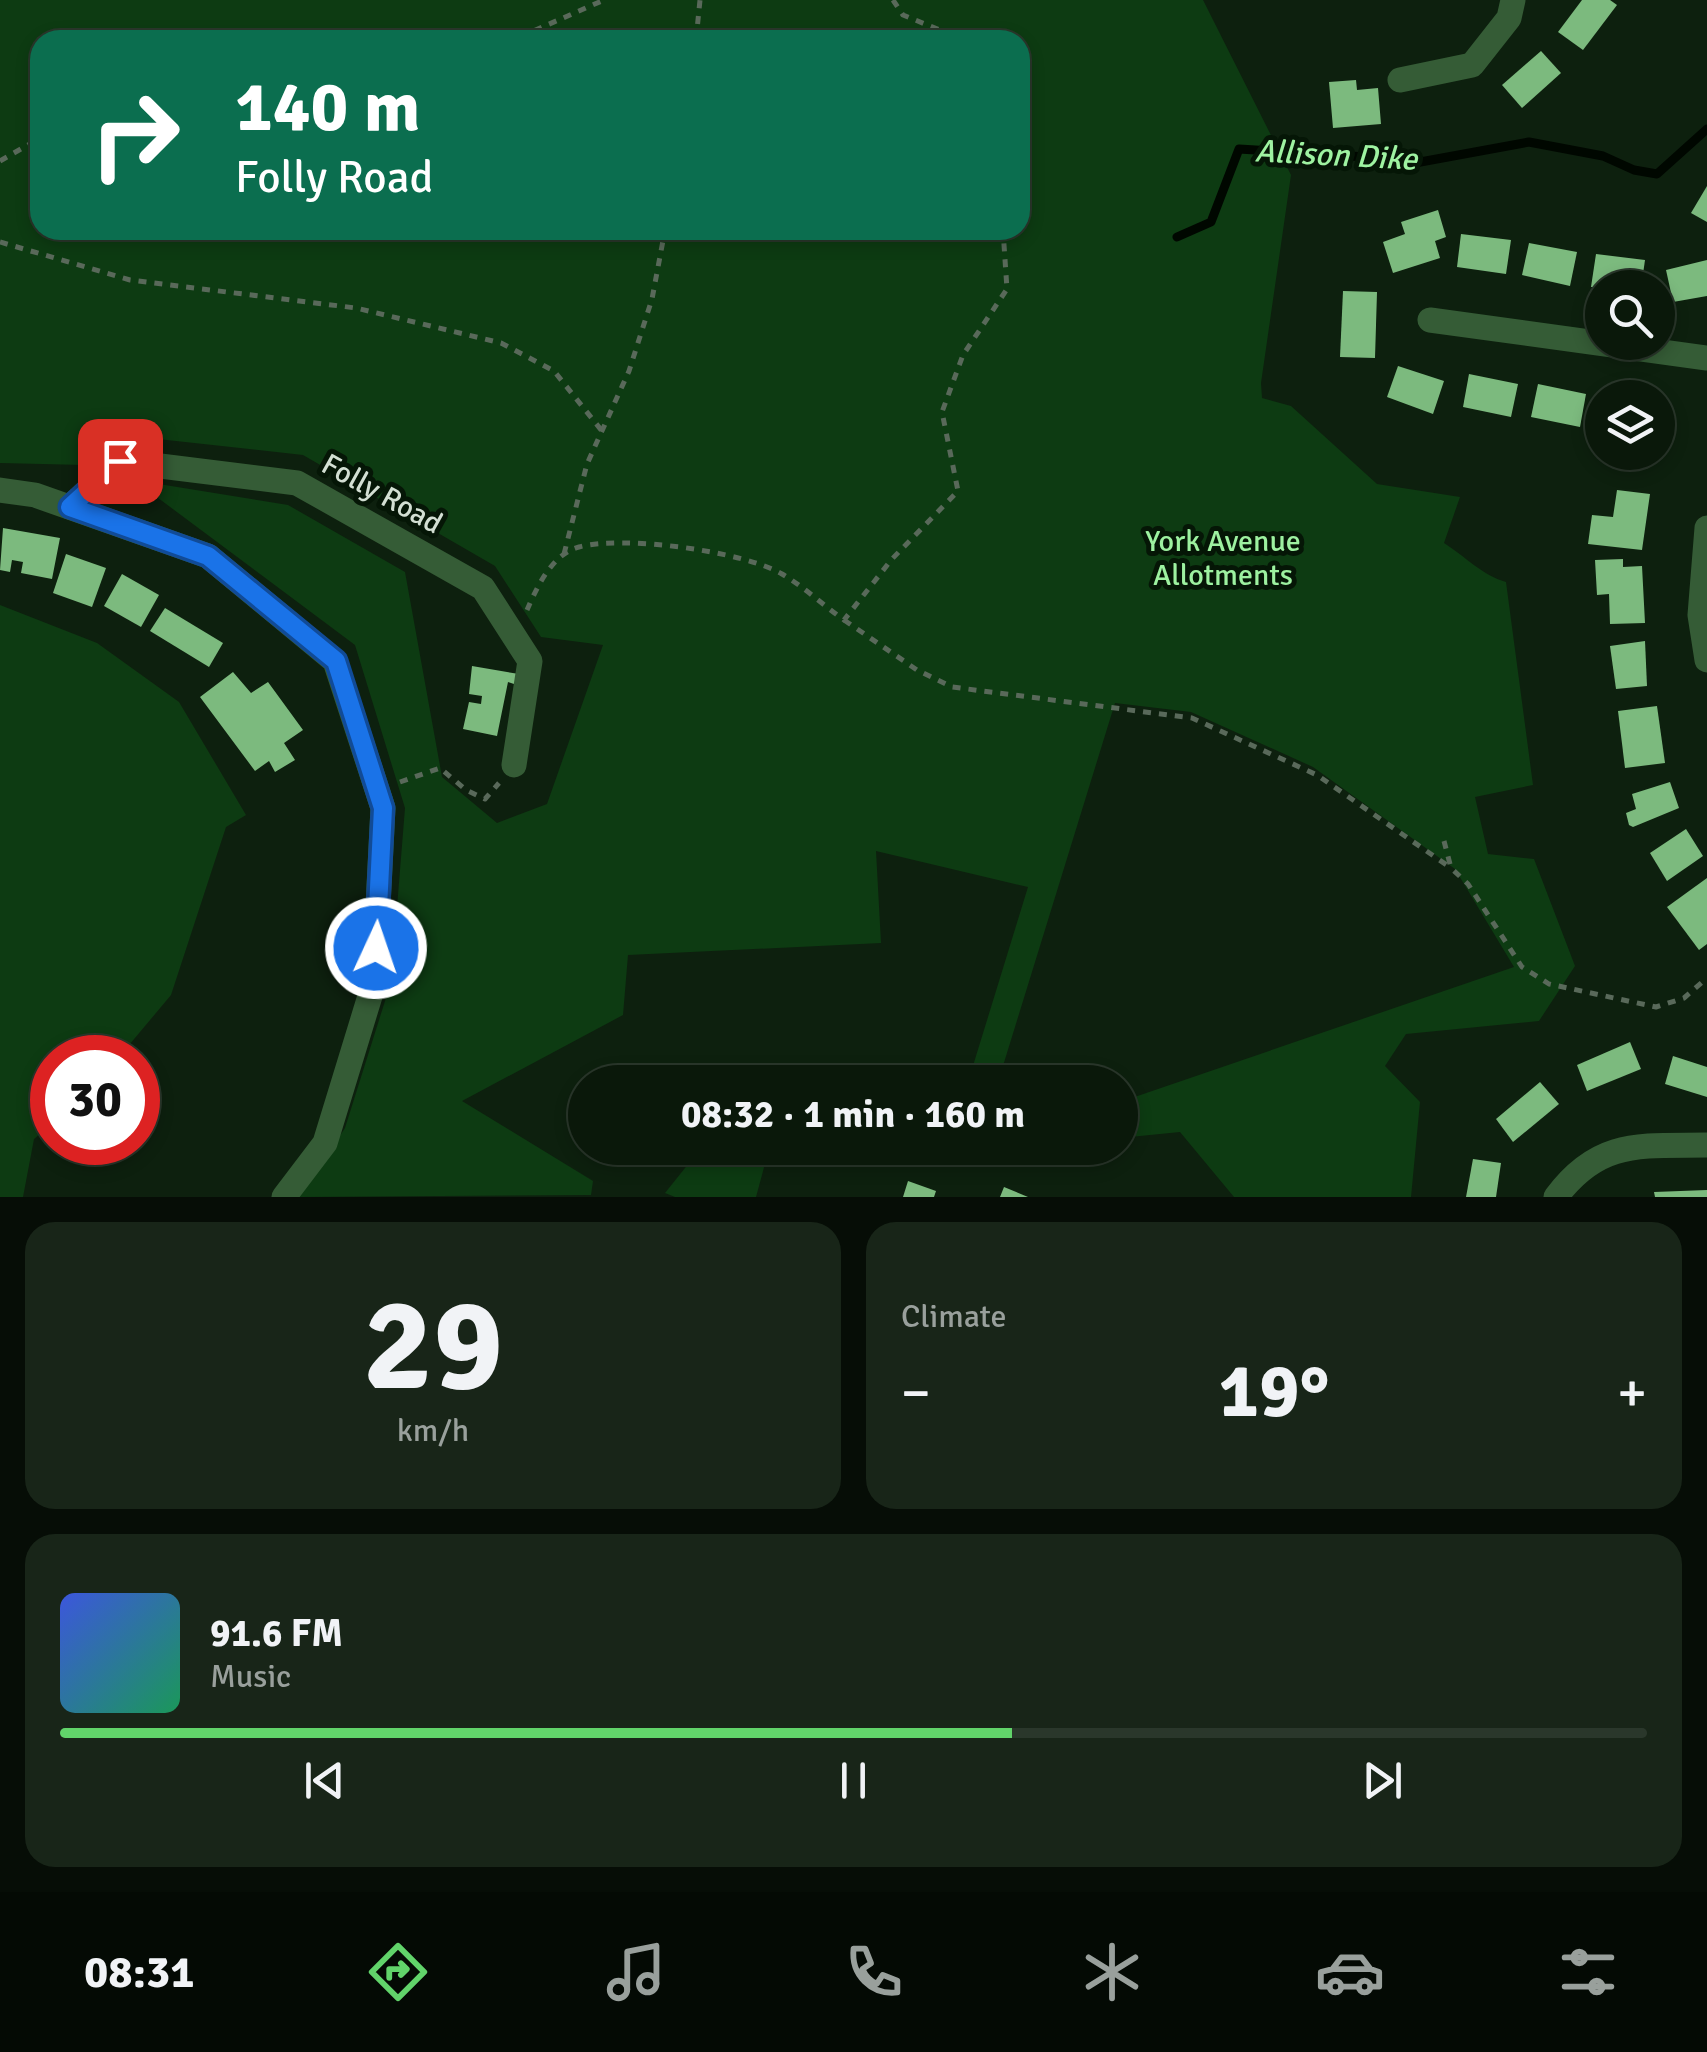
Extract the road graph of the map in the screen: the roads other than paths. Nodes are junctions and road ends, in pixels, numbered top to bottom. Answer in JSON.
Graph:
{"nodes":[{"id":1,"x":1514,"y":0,"type":"edge"},
{"id":2,"x":1400,"y":80,"type":"dead end"},
{"id":3,"x":1430,"y":320,"type":"dead end"},
{"id":4,"x":1707,"y":358,"type":"edge"},
{"id":5,"x":0,"y":490,"type":"edge"},
{"id":6,"x":70,"y":507,"type":"junction"},
{"id":7,"x":1707,"y":528,"type":"edge"},
{"id":8,"x":1707,"y":660,"type":"edge"},
{"id":9,"x":514,"y":765,"type":"road end"},
{"id":10,"x":1707,"y":1145,"type":"edge"},
{"id":11,"x":284,"y":1197,"type":"edge"},
{"id":12,"x":1556,"y":1197,"type":"edge"}],
"edges":[{"from":1,"to":2,"type":"street"},
{"from":3,"to":4,"type":"street"},
{"from":5,"to":6,"type":"street"},
{"from":6,"to":9,"type":"street","name":"Folly Road"},
{"from":6,"to":11,"type":"street"},
{"from":7,"to":8,"type":"street"},
{"from":10,"to":12,"type":"street"}]}
